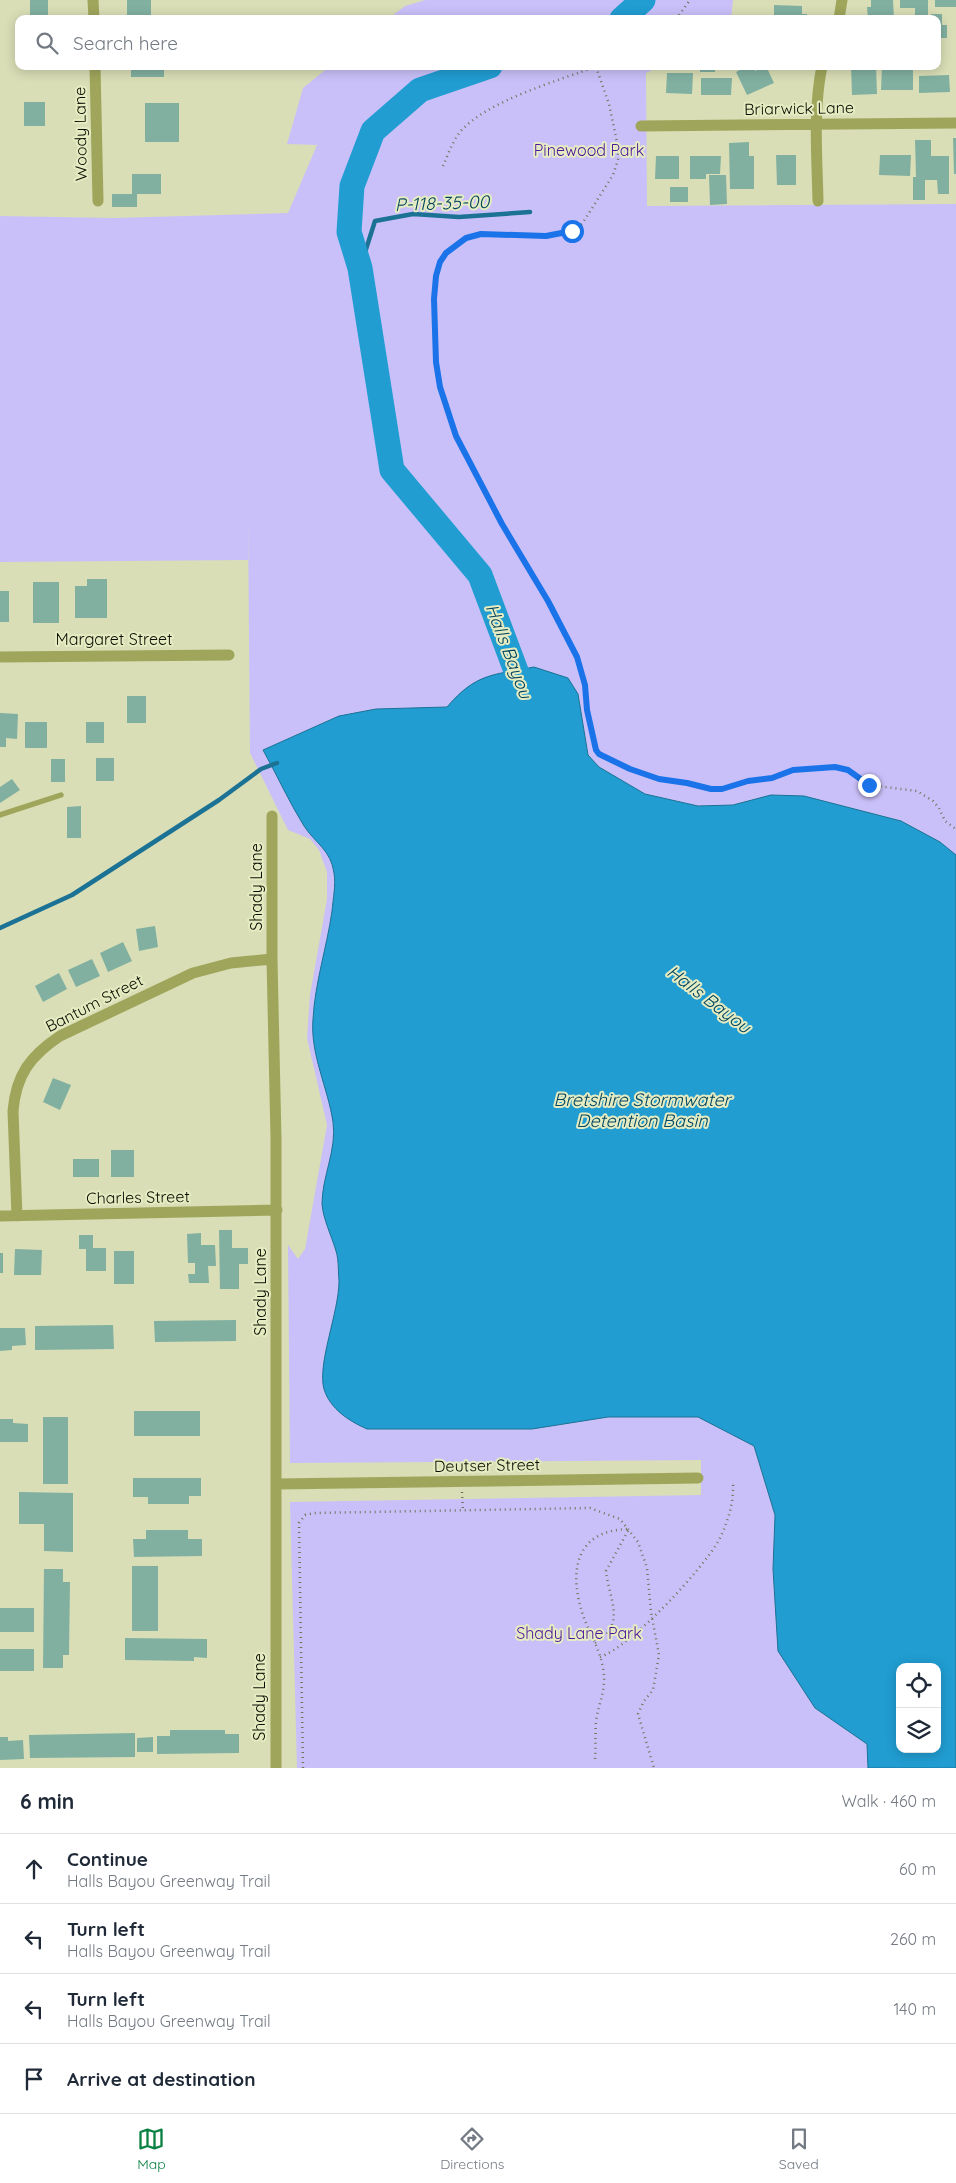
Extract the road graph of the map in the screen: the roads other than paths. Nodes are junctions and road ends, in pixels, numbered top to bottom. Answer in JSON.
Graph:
{"nodes":[{"id":1,"x":93,"y":0,"type":"edge"},
{"id":2,"x":842,"y":0,"type":"edge"},
{"id":3,"x":94,"y":15,"type":"edge"},
{"id":4,"x":840,"y":15,"type":"edge"},
{"id":5,"x":95,"y":70,"type":"edge"},
{"id":6,"x":821,"y":70,"type":"edge"},
{"id":7,"x":956,"y":123,"type":"edge"},
{"id":8,"x":817,"y":124,"type":"junction"},
{"id":9,"x":642,"y":126,"type":"dead end"},
{"id":10,"x":98,"y":201,"type":"dead end"},
{"id":11,"x":818,"y":201,"type":"dead end"},
{"id":12,"x":228,"y":655,"type":"dead end"},
{"id":13,"x":0,"y":656,"type":"edge"},
{"id":14,"x":61,"y":795,"type":"dead end"},
{"id":15,"x":0,"y":815,"type":"edge"},
{"id":16,"x":272,"y":816,"type":"dead end"},
{"id":17,"x":272,"y":959,"type":"junction"},
{"id":18,"x":277,"y":1210,"type":"junction"},
{"id":19,"x":0,"y":1216,"type":"edge"},
{"id":20,"x":17,"y":1216,"type":"junction"},
{"id":21,"x":698,"y":1478,"type":"dead end"},
{"id":22,"x":276,"y":1484,"type":"junction"},
{"id":23,"x":276,"y":1768,"type":"edge"}],
"edges":[{"from":1,"to":3,"type":"street"},
{"from":2,"to":4,"type":"street"},
{"from":5,"to":10,"type":"street","name":"Woody Lane"},
{"from":6,"to":8,"type":"street"},
{"from":7,"to":8,"type":"street","name":"Briarwick Lane"},
{"from":8,"to":9,"type":"street","name":"Briarwick Lane"},
{"from":8,"to":11,"type":"street"},
{"from":12,"to":13,"type":"street","name":"Margaret Street"},
{"from":14,"to":15,"type":"lane"},
{"from":16,"to":17,"type":"street","name":"Shady Lane"},
{"from":17,"to":18,"type":"street","name":"Shady Lane"},
{"from":17,"to":20,"type":"street","name":"Bantum Street"},
{"from":18,"to":20,"type":"street","name":"Charles Street"},
{"from":18,"to":22,"type":"street","name":"Shady Lane"},
{"from":19,"to":20,"type":"street","name":"Charles Street"},
{"from":21,"to":22,"type":"street","name":"Deutser Street"},
{"from":22,"to":23,"type":"street","name":"Shady Lane"}]}
